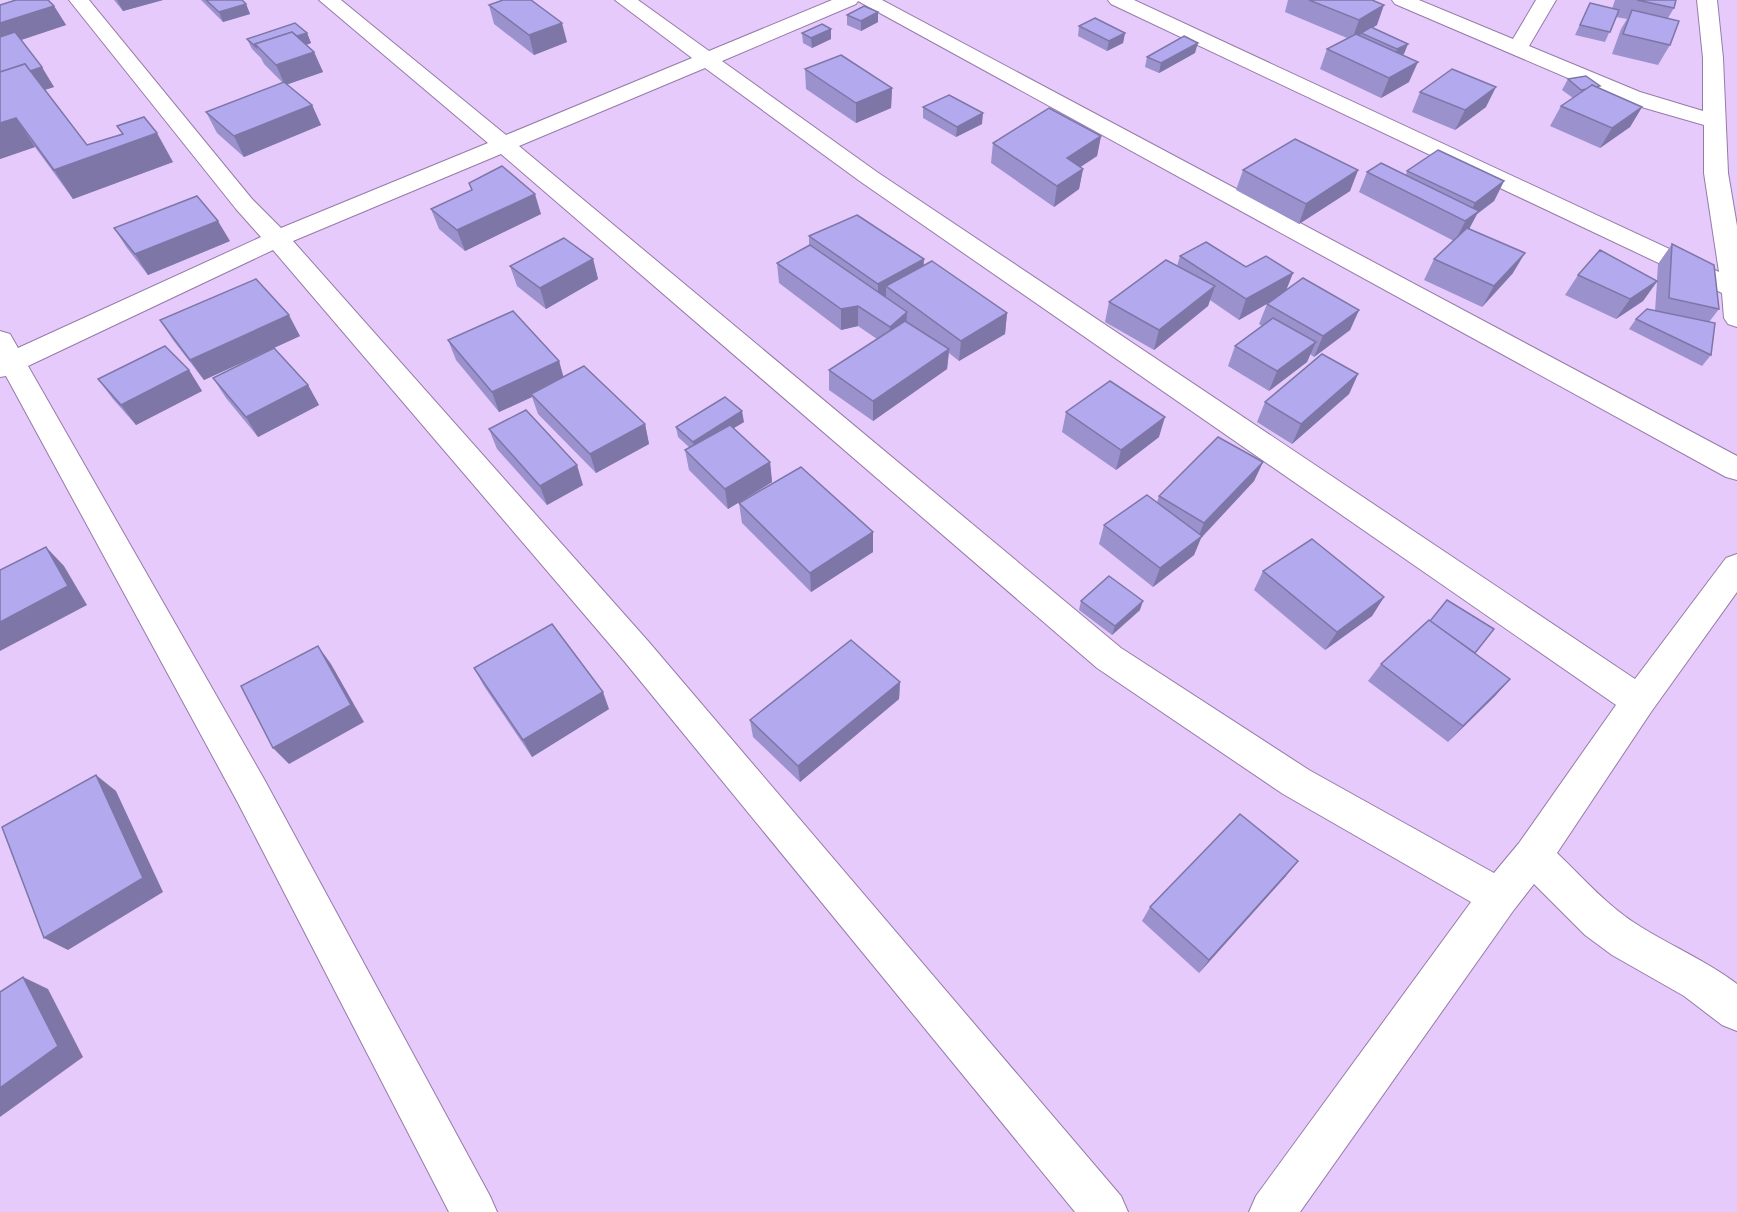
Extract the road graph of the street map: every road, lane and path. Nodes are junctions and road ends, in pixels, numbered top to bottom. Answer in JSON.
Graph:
{"nodes":[{"id":1,"x":79,"y":0,"type":"edge"},
{"id":2,"x":328,"y":0,"type":"edge"},
{"id":3,"x":625,"y":0,"type":"edge"},
{"id":4,"x":849,"y":0,"type":"edge"},
{"id":5,"x":867,"y":0,"type":"edge"},
{"id":6,"x":1118,"y":0,"type":"edge"},
{"id":7,"x":1402,"y":0,"type":"edge"},
{"id":8,"x":1546,"y":0,"type":"edge"},
{"id":9,"x":1707,"y":0,"type":"edge"},
{"id":10,"x":1518,"y":48,"type":"junction"},
{"id":11,"x":707,"y":58,"type":"junction"},
{"id":12,"x":1713,"y":58,"type":"junction"},
{"id":13,"x":1737,"y":63,"type":"edge"},
{"id":14,"x":1714,"y":121,"type":"junction"},
{"id":15,"x":504,"y":144,"type":"junction"},
{"id":16,"x":1730,"y":210,"type":"edge"},
{"id":17,"x":277,"y":238,"type":"junction"},
{"id":18,"x":1735,"y":289,"type":"junction"},
{"id":19,"x":1737,"y":318,"type":"edge"},
{"id":20,"x":4,"y":356,"type":"edge"},
{"id":21,"x":1737,"y":469,"type":"edge"},
{"id":22,"x":1737,"y":567,"type":"edge"},
{"id":23,"x":1639,"y":701,"type":"junction"},
{"id":24,"x":1533,"y":856,"type":"junction"},
{"id":25,"x":1499,"y":897,"type":"junction"},
{"id":26,"x":1737,"y":1010,"type":"edge"},
{"id":27,"x":474,"y":1212,"type":"edge"},
{"id":28,"x":1105,"y":1212,"type":"edge"},
{"id":29,"x":1272,"y":1212,"type":"edge"}],
"edges":[{"from":1,"to":17,"type":"street"},
{"from":2,"to":15,"type":"street"},
{"from":3,"to":11,"type":"street"},
{"from":4,"to":11,"type":"street"},
{"from":5,"to":21,"type":"street"},
{"from":6,"to":18,"type":"street"},
{"from":7,"to":10,"type":"street"},
{"from":8,"to":10,"type":"street"},
{"from":9,"to":12,"type":"street"},
{"from":10,"to":14,"type":"street"},
{"from":11,"to":15,"type":"street"},
{"from":11,"to":23,"type":"street"},
{"from":12,"to":13,"type":"street"},
{"from":12,"to":14,"type":"street"},
{"from":14,"to":16,"type":"street"},
{"from":15,"to":17,"type":"street"},
{"from":15,"to":25,"type":"street"},
{"from":16,"to":18,"type":"street"},
{"from":17,"to":20,"type":"street"},
{"from":17,"to":28,"type":"street"},
{"from":18,"to":19,"type":"street"},
{"from":20,"to":27,"type":"street"},
{"from":22,"to":23,"type":"street"},
{"from":23,"to":24,"type":"street"},
{"from":24,"to":25,"type":"street"},
{"from":24,"to":26,"type":"street"},
{"from":25,"to":29,"type":"street"}]}
